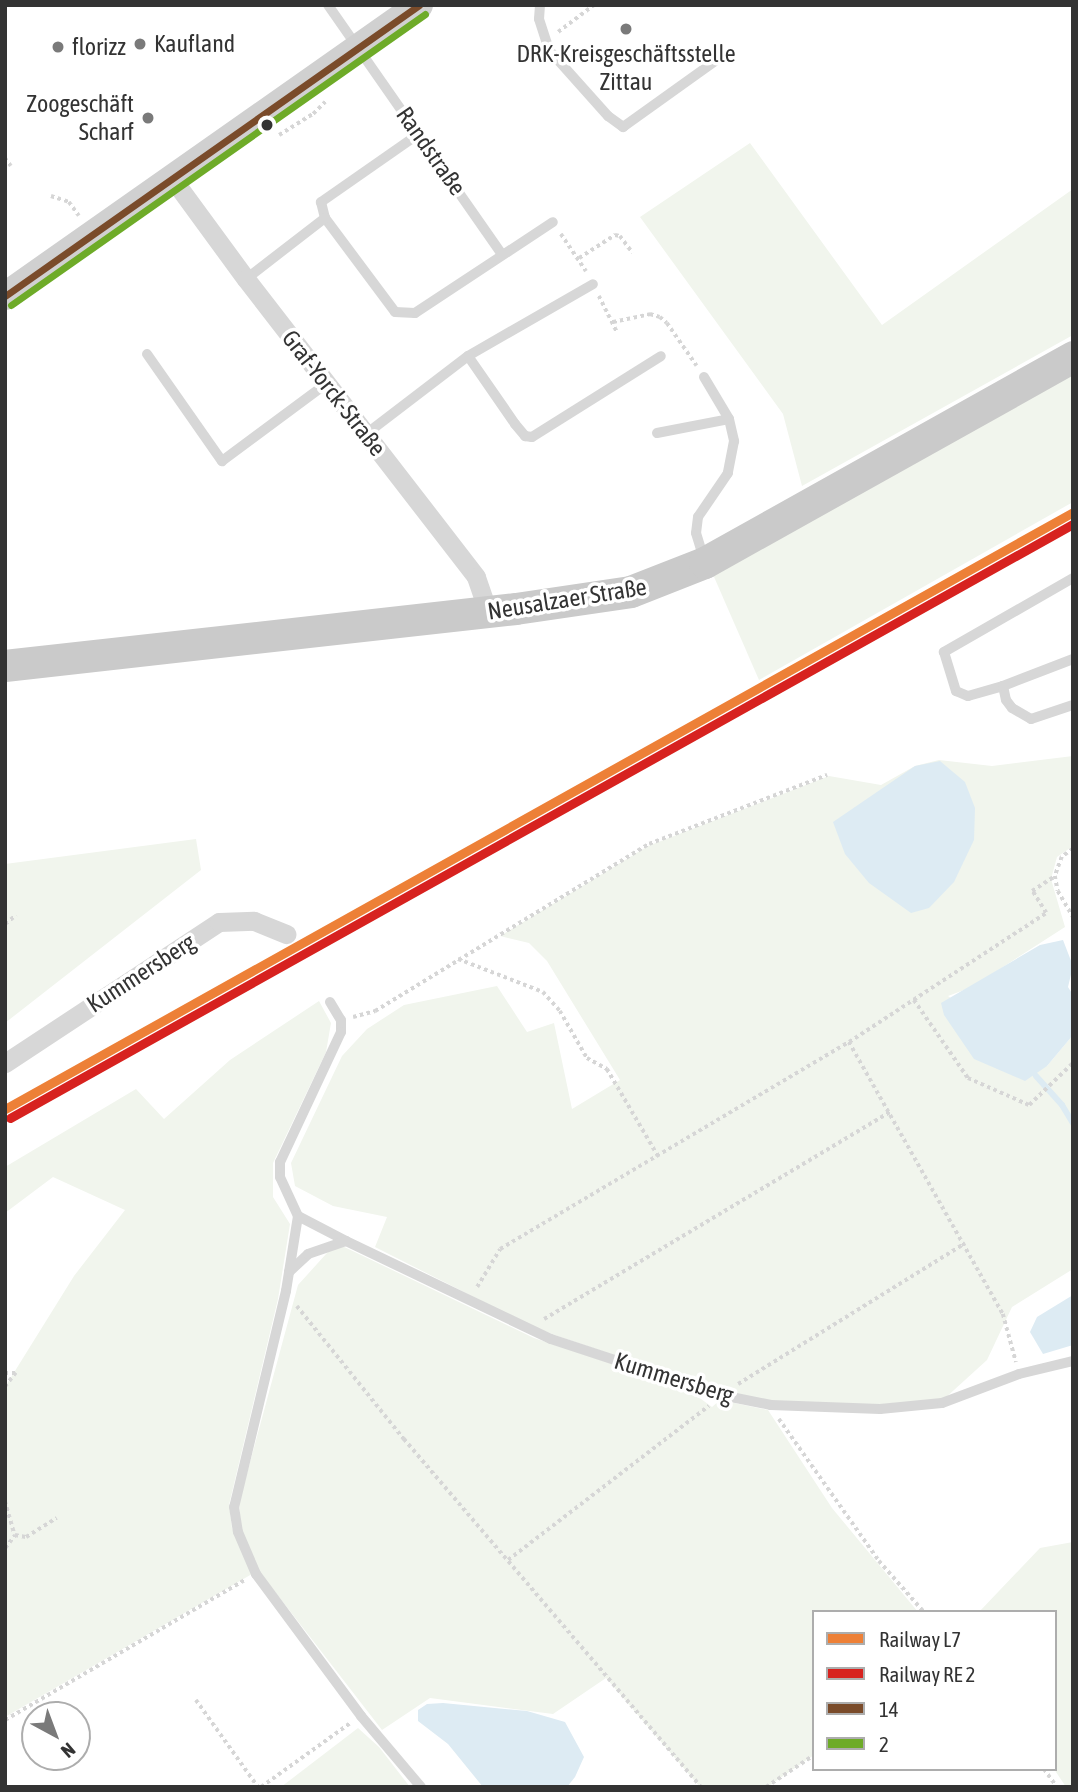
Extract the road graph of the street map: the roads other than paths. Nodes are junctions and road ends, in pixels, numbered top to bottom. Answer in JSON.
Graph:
{"nodes":[{"id":1,"x":328,"y":5,"type":"edge"},
{"id":2,"x":419,"y":5,"type":"edge"},
{"id":3,"x":540,"y":5,"type":"edge"},
{"id":4,"x":356,"y":50,"type":"junction"},
{"id":5,"x":725,"y":54,"type":"dead end"},
{"id":6,"x":420,"y":134,"type":"junction"},
{"id":7,"x":172,"y":178,"type":"junction"},
{"id":8,"x":325,"y":218,"type":"junction"},
{"id":9,"x":553,"y":222,"type":"dead end"},
{"id":10,"x":502,"y":254,"type":"junction"},
{"id":11,"x":246,"y":279,"type":"junction"},
{"id":12,"x":593,"y":284,"type":"dead end"},
{"id":13,"x":6,"y":293,"type":"edge"},
{"id":14,"x":147,"y":354,"type":"dead end"},
{"id":15,"x":468,"y":356,"type":"junction"},
{"id":16,"x":661,"y":356,"type":"dead end"},
{"id":17,"x":1073,"y":357,"type":"edge"},
{"id":18,"x":704,"y":377,"type":"road end"},
{"id":19,"x":327,"y":383,"type":"junction"},
{"id":20,"x":729,"y":419,"type":"junction"},
{"id":21,"x":657,"y":433,"type":"dead end"},
{"id":22,"x":366,"y":434,"type":"junction"},
{"id":23,"x":705,"y":563,"type":"junction"},
{"id":24,"x":1073,"y":578,"type":"edge"},
{"id":25,"x":488,"y":612,"type":"junction"},
{"id":26,"x":1073,"y":659,"type":"edge"},
{"id":27,"x":5,"y":666,"type":"edge"},
{"id":28,"x":1003,"y":686,"type":"junction"},
{"id":29,"x":1073,"y":705,"type":"edge"},
{"id":30,"x":286,"y":934,"type":"dead end"},
{"id":31,"x":330,"y":1002,"type":"dead end"},
{"id":32,"x":5,"y":1063,"type":"edge"},
{"id":33,"x":298,"y":1216,"type":"junction"},
{"id":34,"x":346,"y":1241,"type":"junction"},
{"id":35,"x":289,"y":1272,"type":"junction"},
{"id":36,"x":1073,"y":1361,"type":"edge"},
{"id":37,"x":421,"y":1787,"type":"edge"}],
"edges":[{"from":1,"to":4,"type":"lane","name":"Randstraße"},
{"from":2,"to":4,"type":"main road"},
{"from":3,"to":5,"type":"lane"},
{"from":4,"to":6,"type":"lane","name":"Randstraße"},
{"from":4,"to":7,"type":"main road"},
{"from":6,"to":8,"type":"lane"},
{"from":6,"to":10,"type":"lane","name":"Randstraße"},
{"from":7,"to":11,"type":"street","name":"Graf-Yorck-Straße"},
{"from":7,"to":13,"type":"main road"},
{"from":8,"to":10,"type":"lane"},
{"from":8,"to":11,"type":"lane"},
{"from":9,"to":10,"type":"lane"},
{"from":11,"to":19,"type":"street","name":"Graf-Yorck-Straße"},
{"from":12,"to":15,"type":"lane"},
{"from":14,"to":19,"type":"lane"},
{"from":15,"to":16,"type":"lane"},
{"from":15,"to":22,"type":"lane"},
{"from":17,"to":23,"type":"main road","name":"Neusalzaer Straße"},
{"from":18,"to":20,"type":"lane"},
{"from":19,"to":22,"type":"street","name":"Graf-Yorck-Straße"},
{"from":20,"to":21,"type":"lane"},
{"from":20,"to":23,"type":"lane"},
{"from":22,"to":25,"type":"street","name":"Graf-Yorck-Straße"},
{"from":23,"to":25,"type":"main road","name":"Neusalzaer Straße"},
{"from":24,"to":28,"type":"lane"},
{"from":25,"to":27,"type":"main road","name":"Neusalzaer Straße"},
{"from":26,"to":28,"type":"lane"},
{"from":28,"to":29,"type":"lane"},
{"from":30,"to":32,"type":"street","name":"Kummersberg"},
{"from":31,"to":33,"type":"lane"},
{"from":33,"to":34,"type":"lane","name":"Kummersberg"},
{"from":33,"to":35,"type":"lane"},
{"from":34,"to":35,"type":"lane"},
{"from":34,"to":36,"type":"lane","name":"Kummersberg"},
{"from":35,"to":37,"type":"lane"}]}
